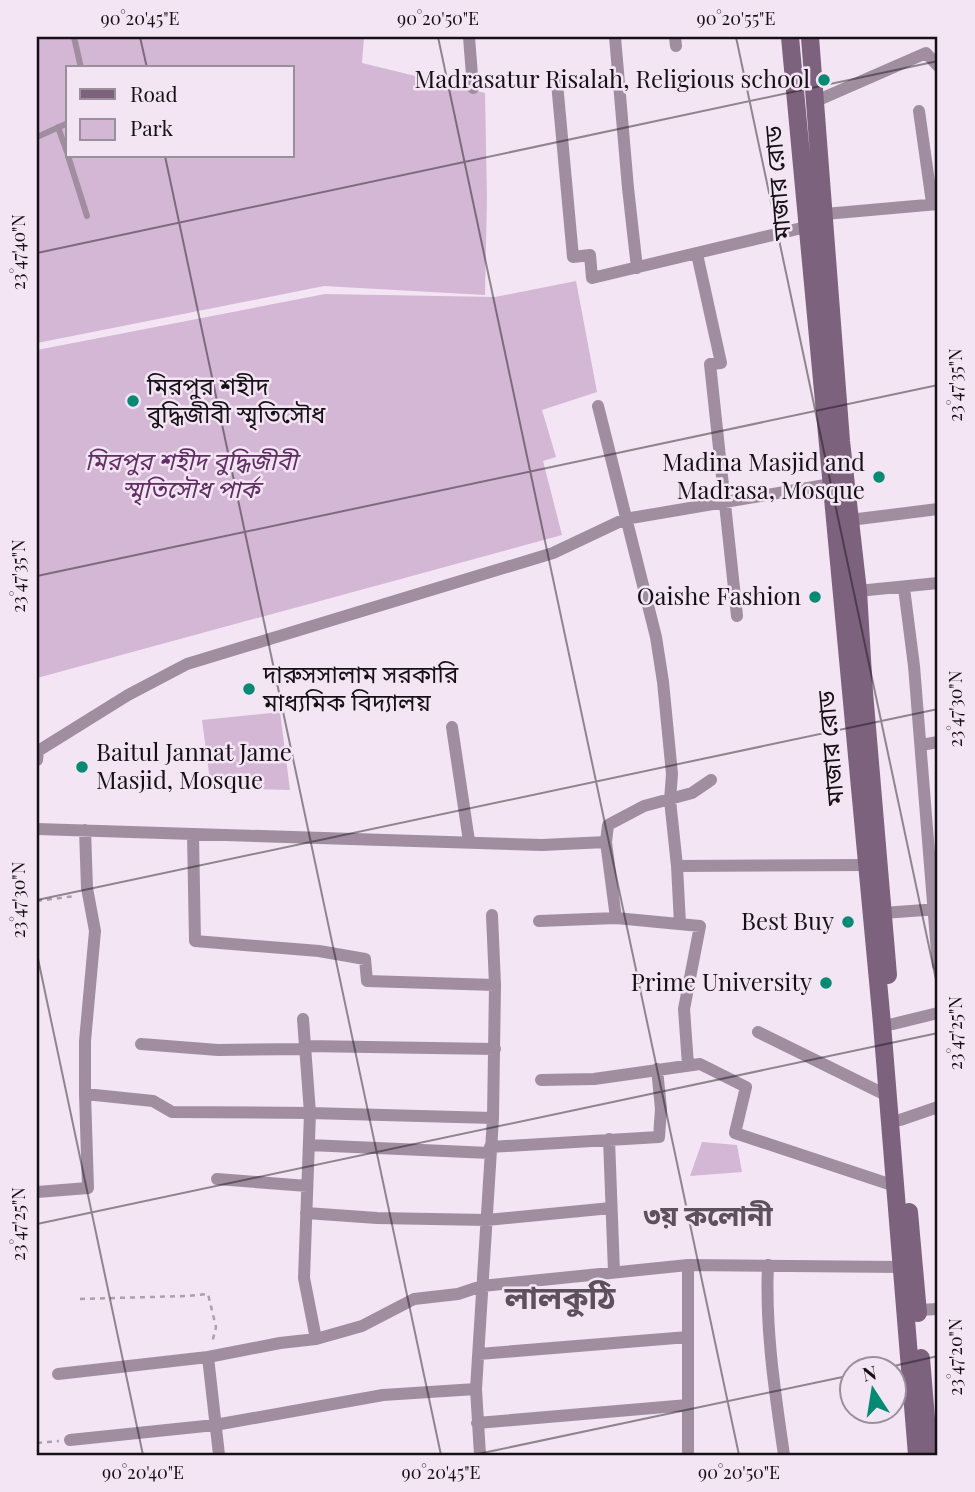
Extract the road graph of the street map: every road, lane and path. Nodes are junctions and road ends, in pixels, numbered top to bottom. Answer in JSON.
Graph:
{"nodes":[{"id":1,"x":74,"y":37,"type":"edge"},
{"id":2,"x":469,"y":37,"type":"edge"},
{"id":3,"x":615,"y":37,"type":"edge"},
{"id":4,"x":790,"y":37,"type":"edge"},
{"id":5,"x":810,"y":37,"type":"edge"},
{"id":6,"x":81,"y":66,"type":"edge"},
{"id":7,"x":938,"y":66,"type":"edge"},
{"id":8,"x":557,"y":83,"type":"dead end"},
{"id":9,"x":473,"y":88,"type":"dead end"},
{"id":10,"x":816,"y":101,"type":"junction"},
{"id":11,"x":919,"y":111,"type":"dead end"},
{"id":12,"x":66,"y":124,"type":"edge"},
{"id":13,"x":58,"y":127,"type":"junction"},
{"id":14,"x":37,"y":137,"type":"edge"},
{"id":15,"x":66,"y":149,"type":"edge"},
{"id":16,"x":69,"y":158,"type":"edge"},
{"id":17,"x":935,"y":203,"type":"edge"},
{"id":18,"x":87,"y":216,"type":"dead end"},
{"id":19,"x":826,"y":219,"type":"junction"},
{"id":20,"x":806,"y":228,"type":"junction"},
{"id":21,"x":696,"y":254,"type":"junction"},
{"id":22,"x":637,"y":268,"type":"junction"},
{"id":23,"x":598,"y":406,"type":"dead end"},
{"id":24,"x":831,"y":484,"type":"junction"},
{"id":25,"x":724,"y":501,"type":"junction"},
{"id":26,"x":938,"y":509,"type":"edge"},
{"id":27,"x":625,"y":519,"type":"junction"},
{"id":28,"x":850,"y":520,"type":"junction"},
{"id":29,"x":938,"y":583,"type":"edge"},
{"id":30,"x":904,"y":588,"type":"junction"},
{"id":31,"x":858,"y":592,"type":"junction"},
{"id":32,"x":737,"y":616,"type":"dead end"},
{"id":33,"x":452,"y":727,"type":"dead end"},
{"id":34,"x":938,"y":742,"type":"edge"},
{"id":35,"x":921,"y":745,"type":"junction"},
{"id":36,"x":37,"y":760,"type":"edge"},
{"id":37,"x":711,"y":780,"type":"dead end"},
{"id":38,"x":670,"y":800,"type":"junction"},
{"id":39,"x":37,"y":829,"type":"edge"},
{"id":40,"x":85,"y":830,"type":"junction"},
{"id":41,"x":193,"y":834,"type":"junction"},
{"id":42,"x":469,"y":841,"type":"junction"},
{"id":43,"x":606,"y":842,"type":"junction"},
{"id":44,"x":866,"y":865,"type":"junction"},
{"id":45,"x":677,"y":866,"type":"junction"},
{"id":46,"x":89,"y":895,"type":"junction"},
{"id":47,"x":37,"y":901,"type":"edge"},
{"id":48,"x":936,"y":909,"type":"edge"},
{"id":49,"x":883,"y":912,"type":"junction"},
{"id":50,"x":492,"y":915,"type":"dead end"},
{"id":51,"x":616,"y":918,"type":"junction"},
{"id":52,"x":539,"y":921,"type":"dead end"},
{"id":53,"x":680,"y":924,"type":"junction"},
{"id":54,"x":938,"y":965,"type":"edge"},
{"id":55,"x":495,"y":985,"type":"junction"},
{"id":56,"x":938,"y":1013,"type":"edge"},
{"id":57,"x":303,"y":1019,"type":"dead end"},
{"id":58,"x":892,"y":1024,"type":"junction"},
{"id":59,"x":758,"y":1032,"type":"dead end"},
{"id":60,"x":141,"y":1044,"type":"dead end"},
{"id":61,"x":306,"y":1047,"type":"junction"},
{"id":62,"x":495,"y":1049,"type":"junction"},
{"id":63,"x":688,"y":1065,"type":"junction"},
{"id":64,"x":657,"y":1069,"type":"junction"},
{"id":65,"x":541,"y":1080,"type":"dead end"},
{"id":66,"x":85,"y":1094,"type":"junction"},
{"id":67,"x":888,"y":1096,"type":"junction"},
{"id":68,"x":938,"y":1107,"type":"edge"},
{"id":69,"x":310,"y":1113,"type":"junction"},
{"id":70,"x":492,"y":1118,"type":"junction"},
{"id":71,"x":900,"y":1119,"type":"junction"},
{"id":72,"x":609,"y":1139,"type":"junction"},
{"id":73,"x":309,"y":1145,"type":"junction"},
{"id":74,"x":490,"y":1150,"type":"junction"},
{"id":75,"x":217,"y":1179,"type":"dead end"},
{"id":76,"x":307,"y":1186,"type":"junction"},
{"id":77,"x":895,"y":1186,"type":"junction"},
{"id":78,"x":37,"y":1192,"type":"edge"},
{"id":79,"x":611,"y":1208,"type":"junction"},
{"id":80,"x":306,"y":1213,"type":"junction"},
{"id":81,"x":487,"y":1220,"type":"junction"},
{"id":82,"x":688,"y":1265,"type":"junction"},
{"id":83,"x":768,"y":1265,"type":"junction"},
{"id":84,"x":901,"y":1267,"type":"junction"},
{"id":85,"x":614,"y":1272,"type":"junction"},
{"id":86,"x":482,"y":1286,"type":"junction"},
{"id":87,"x":80,"y":1299,"type":"dead end"},
{"id":88,"x":938,"y":1308,"type":"edge"},
{"id":89,"x":918,"y":1310,"type":"junction"},
{"id":90,"x":688,"y":1337,"type":"junction"},
{"id":91,"x":316,"y":1339,"type":"junction"},
{"id":92,"x":478,"y":1354,"type":"junction"},
{"id":93,"x":208,"y":1357,"type":"junction"},
{"id":94,"x":58,"y":1374,"type":"dead end"},
{"id":95,"x":476,"y":1389,"type":"junction"},
{"id":96,"x":688,"y":1405,"type":"junction"},
{"id":97,"x":477,"y":1423,"type":"junction"},
{"id":98,"x":215,"y":1425,"type":"junction"},
{"id":99,"x":70,"y":1440,"type":"joint"},
{"id":100,"x":37,"y":1443,"type":"edge"},
{"id":101,"x":219,"y":1455,"type":"edge"},
{"id":102,"x":480,"y":1455,"type":"edge"},
{"id":103,"x":688,"y":1455,"type":"edge"},
{"id":104,"x":784,"y":1455,"type":"edge"},
{"id":105,"x":916,"y":1455,"type":"edge"},
{"id":106,"x":929,"y":1455,"type":"edge"}],
"edges":[{"from":1,"to":6,"type":"lane"},
{"from":2,"to":9,"type":"street"},
{"from":3,"to":22,"type":"street"},
{"from":4,"to":20,"type":"main road","name":"মাজার রোড"},
{"from":5,"to":10,"type":"main road","name":"মাজার রোড"},
{"from":7,"to":10,"type":"street"},
{"from":8,"to":22,"type":"street"},
{"from":10,"to":19,"type":"main road","name":"মাজার রোড"},
{"from":11,"to":17,"type":"street"},
{"from":12,"to":13,"type":"lane"},
{"from":13,"to":14,"type":"lane"},
{"from":13,"to":15,"type":"lane"},
{"from":16,"to":18,"type":"lane"},
{"from":17,"to":19,"type":"street"},
{"from":19,"to":20,"type":"main road"},
{"from":19,"to":28,"type":"main road","name":"মাজার রোড"},
{"from":20,"to":21,"type":"street"},
{"from":20,"to":24,"type":"main road","name":"মাজার রোড"},
{"from":21,"to":22,"type":"street"},
{"from":21,"to":25,"type":"street"},
{"from":23,"to":27,"type":"street"},
{"from":24,"to":25,"type":"street"},
{"from":24,"to":44,"type":"main road","name":"মাজার রোড"},
{"from":25,"to":27,"type":"street"},
{"from":25,"to":32,"type":"street"},
{"from":26,"to":28,"type":"street"},
{"from":27,"to":36,"type":"street"},
{"from":27,"to":38,"type":"street"},
{"from":28,"to":31,"type":"main road","name":"মাজার রোড"},
{"from":29,"to":30,"type":"street"},
{"from":30,"to":31,"type":"street"},
{"from":30,"to":35,"type":"street"},
{"from":31,"to":49,"type":"main road","name":"মাজার রোড"},
{"from":33,"to":42,"type":"street"},
{"from":34,"to":35,"type":"street"},
{"from":35,"to":48,"type":"street"},
{"from":37,"to":38,"type":"street"},
{"from":38,"to":43,"type":"street"},
{"from":38,"to":45,"type":"street"},
{"from":39,"to":40,"type":"street"},
{"from":40,"to":41,"type":"street"},
{"from":40,"to":46,"type":"street"},
{"from":41,"to":42,"type":"street"},
{"from":41,"to":55,"type":"street"},
{"from":42,"to":43,"type":"street"},
{"from":43,"to":51,"type":"street"},
{"from":44,"to":45,"type":"street"},
{"from":44,"to":67,"type":"main road","name":"মাজার রোড"},
{"from":45,"to":53,"type":"street"},
{"from":46,"to":47,"type":"path"},
{"from":46,"to":66,"type":"street"},
{"from":48,"to":49,"type":"street"},
{"from":48,"to":54,"type":"street"},
{"from":49,"to":58,"type":"main road","name":"মাজার রোড"},
{"from":50,"to":55,"type":"street"},
{"from":51,"to":52,"type":"street"},
{"from":51,"to":53,"type":"street"},
{"from":53,"to":63,"type":"street"},
{"from":55,"to":62,"type":"street"},
{"from":56,"to":58,"type":"street"},
{"from":57,"to":61,"type":"street"},
{"from":58,"to":71,"type":"main road","name":"মাজার রোড"},
{"from":59,"to":67,"type":"street"},
{"from":60,"to":61,"type":"street"},
{"from":61,"to":62,"type":"street"},
{"from":61,"to":69,"type":"street"},
{"from":62,"to":70,"type":"street"},
{"from":63,"to":64,"type":"street"},
{"from":63,"to":77,"type":"street"},
{"from":64,"to":65,"type":"street"},
{"from":64,"to":72,"type":"street"},
{"from":66,"to":69,"type":"street"},
{"from":66,"to":78,"type":"street"},
{"from":67,"to":77,"type":"main road","name":"মাজার রোড"},
{"from":68,"to":71,"type":"street"},
{"from":69,"to":70,"type":"street"},
{"from":69,"to":73,"type":"street"},
{"from":70,"to":74,"type":"street"},
{"from":71,"to":89,"type":"main road","name":"মাজার রোড"},
{"from":72,"to":74,"type":"street"},
{"from":72,"to":79,"type":"street"},
{"from":73,"to":74,"type":"street"},
{"from":73,"to":76,"type":"street"},
{"from":74,"to":81,"type":"street"},
{"from":75,"to":76,"type":"street"},
{"from":76,"to":80,"type":"street"},
{"from":77,"to":84,"type":"main road","name":"মাজার রোড"},
{"from":79,"to":81,"type":"street"},
{"from":79,"to":85,"type":"street"},
{"from":80,"to":81,"type":"street"},
{"from":80,"to":91,"type":"street"},
{"from":81,"to":86,"type":"street"},
{"from":82,"to":83,"type":"street"},
{"from":82,"to":85,"type":"street"},
{"from":82,"to":90,"type":"street"},
{"from":83,"to":84,"type":"street"},
{"from":83,"to":104,"type":"street"},
{"from":84,"to":105,"type":"main road","name":"মাজার রোড"},
{"from":85,"to":86,"type":"street"},
{"from":86,"to":91,"type":"street"},
{"from":86,"to":92,"type":"street"},
{"from":87,"to":93,"type":"path"},
{"from":88,"to":89,"type":"street"},
{"from":89,"to":106,"type":"main road","name":"মাজার রোড"},
{"from":90,"to":92,"type":"street"},
{"from":90,"to":96,"type":"street"},
{"from":91,"to":93,"type":"street"},
{"from":92,"to":95,"type":"street"},
{"from":93,"to":94,"type":"street"},
{"from":93,"to":98,"type":"street"},
{"from":95,"to":97,"type":"street"},
{"from":95,"to":98,"type":"street"},
{"from":96,"to":97,"type":"street"},
{"from":96,"to":103,"type":"street"},
{"from":97,"to":102,"type":"street"},
{"from":98,"to":99,"type":"street"},
{"from":98,"to":101,"type":"street"},
{"from":99,"to":100,"type":"path"}]}
